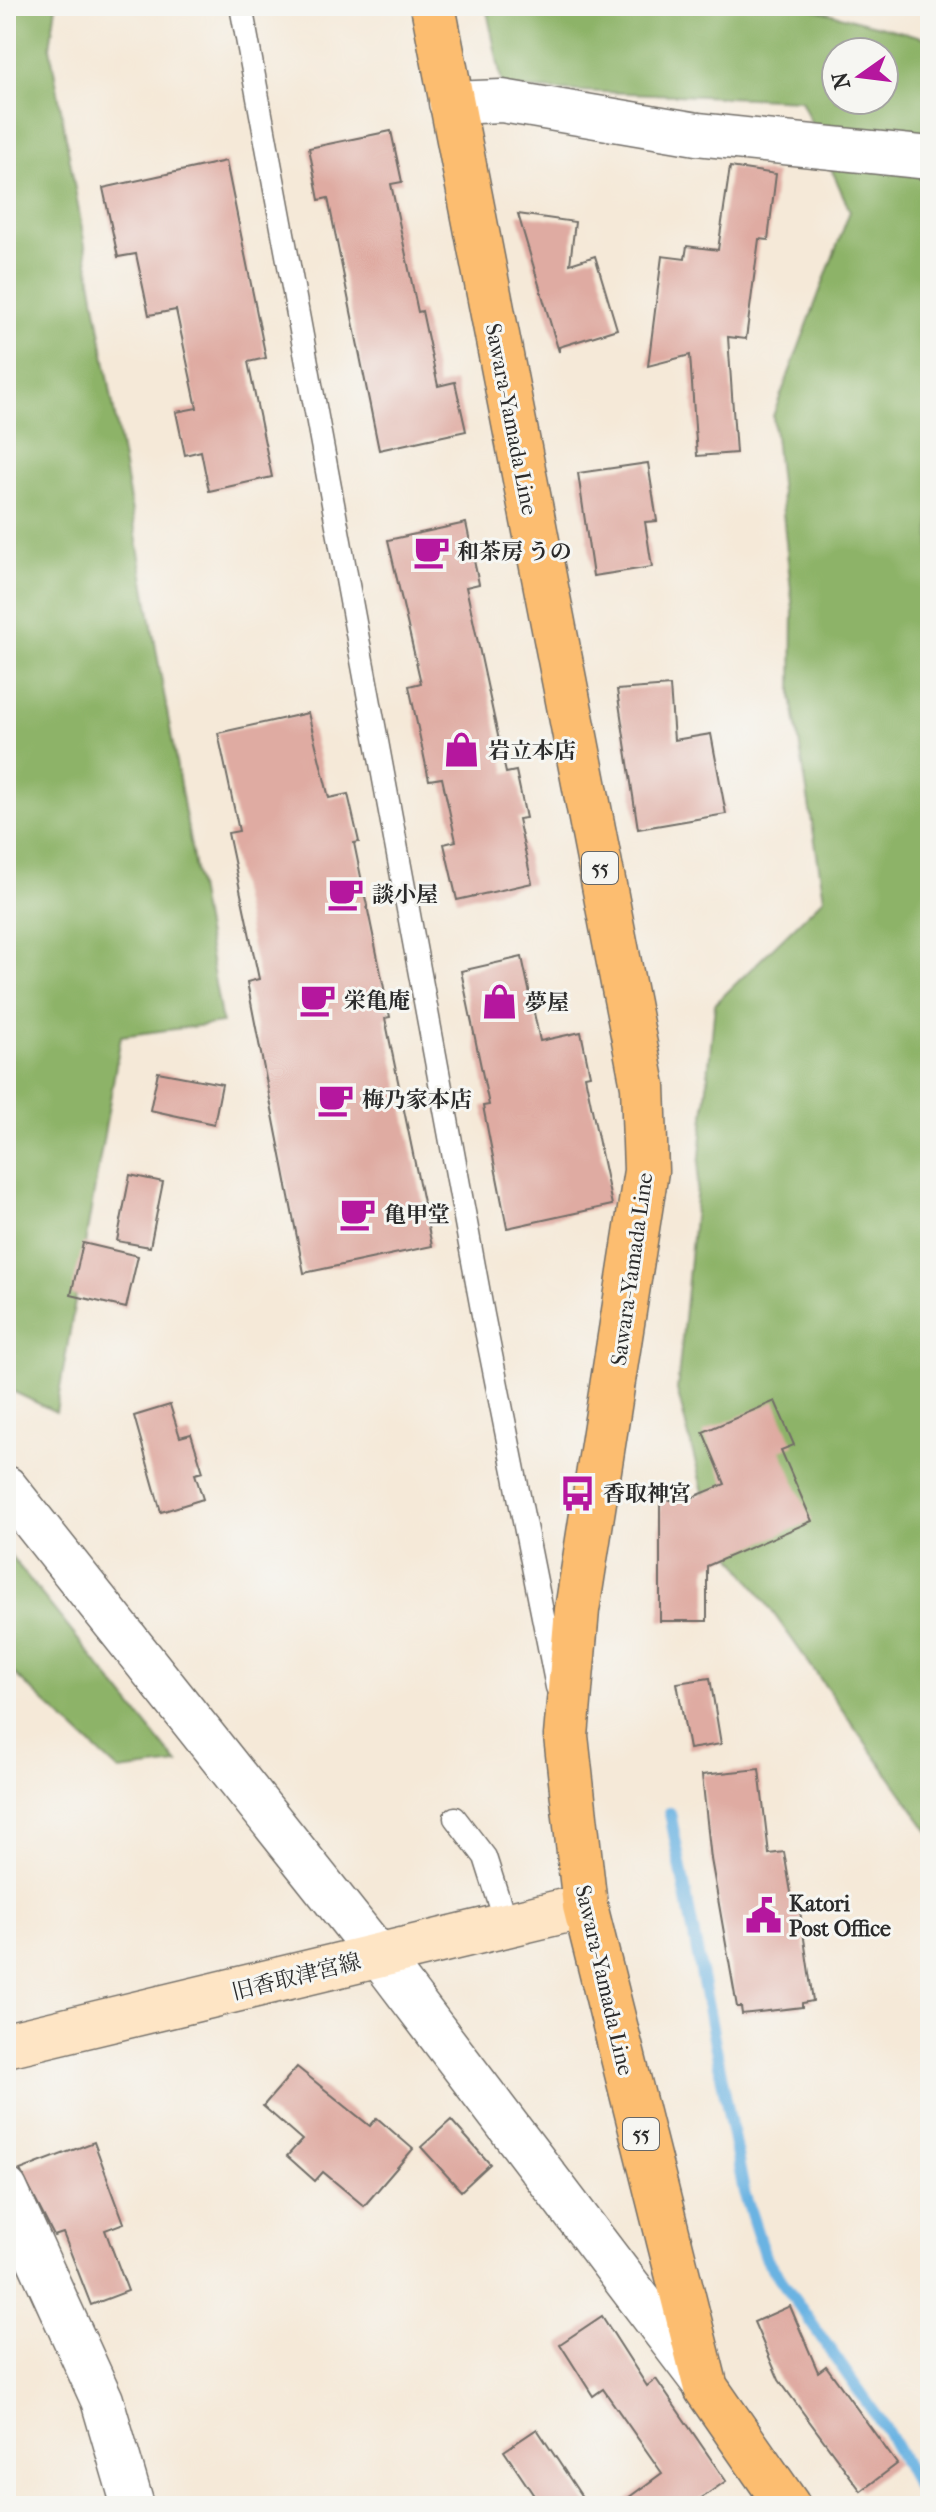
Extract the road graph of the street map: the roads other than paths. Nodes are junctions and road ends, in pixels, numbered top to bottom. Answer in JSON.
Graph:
{"nodes":[{"id":1,"x":241,"y":6,"type":"edge"},
{"id":2,"x":433,"y":6,"type":"edge"},
{"id":3,"x":450,"y":103,"type":"junction"},
{"id":4,"x":930,"y":158,"type":"edge"},
{"id":5,"x":6,"y":1487,"type":"edge"},
{"id":6,"x":566,"y":1736,"type":"junction"},
{"id":7,"x":455,"y":1818,"type":"dead end"},
{"id":8,"x":585,"y":1906,"type":"junction"},
{"id":9,"x":507,"y":1926,"type":"junction"},
{"id":10,"x":379,"y":1956,"type":"junction"},
{"id":11,"x":6,"y":2045,"type":"edge"},
{"id":12,"x":6,"y":2189,"type":"edge"},
{"id":13,"x":706,"y":2388,"type":"junction"},
{"id":14,"x":133,"y":2506,"type":"edge"},
{"id":15,"x":788,"y":2506,"type":"edge"}],
"edges":[{"from":1,"to":6,"type":"lane"},
{"from":2,"to":3,"type":"main road","name":"Sawara-Yamada Line","number":"55"},
{"from":3,"to":4,"type":"street"},
{"from":3,"to":6,"type":"main road","name":"Sawara-Yamada Line","number":"55"},
{"from":5,"to":10,"type":"street"},
{"from":6,"to":8,"type":"main road","name":"Sawara-Yamada Line","number":"55"},
{"from":7,"to":9,"type":"lane"},
{"from":8,"to":9,"type":"street","name":"旧香取津宮線"},
{"from":8,"to":13,"type":"main road","name":"Sawara-Yamada Line","number":"55"},
{"from":9,"to":10,"type":"street","name":"旧香取津宮線"},
{"from":10,"to":11,"type":"street","name":"旧香取津宮線"},
{"from":10,"to":13,"type":"street"},
{"from":12,"to":14,"type":"street"},
{"from":13,"to":15,"type":"main road","name":"Sawara-Yamada Line","number":"55"}]}
